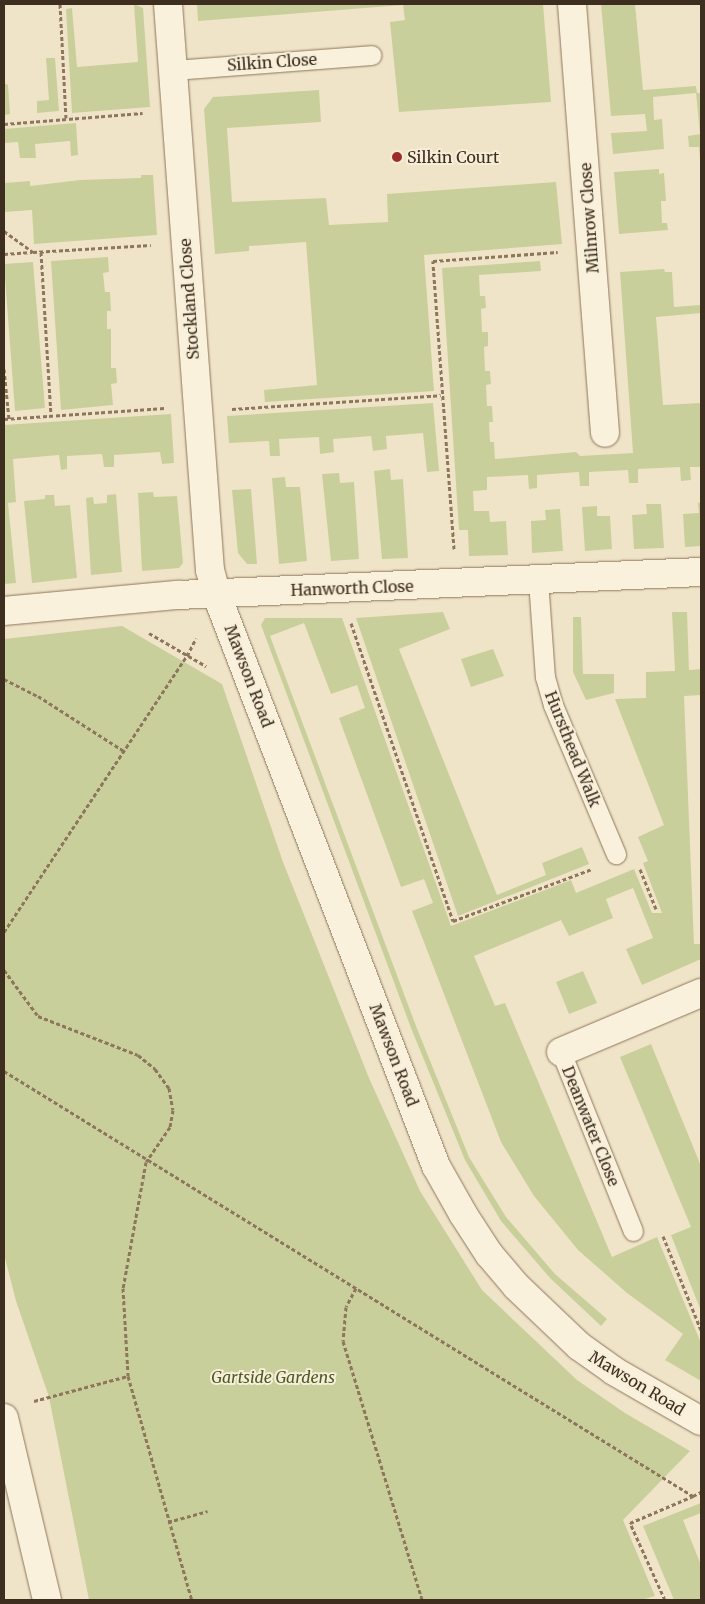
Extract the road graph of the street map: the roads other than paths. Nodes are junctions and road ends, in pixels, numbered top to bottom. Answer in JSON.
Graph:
{"nodes":[{"id":1,"x":168,"y":4,"type":"edge"},
{"id":2,"x":572,"y":4,"type":"edge"},
{"id":3,"x":371,"y":55,"type":"dead end"},
{"id":4,"x":173,"y":70,"type":"junction"},
{"id":5,"x":605,"y":432,"type":"dead end"},
{"id":6,"x":701,"y":572,"type":"edge"},
{"id":7,"x":538,"y":580,"type":"junction"},
{"id":8,"x":216,"y":594,"type":"junction"},
{"id":9,"x":4,"y":611,"type":"edge"},
{"id":10,"x":616,"y":854,"type":"dead end"},
{"id":11,"x":701,"y":993,"type":"edge"},
{"id":12,"x":561,"y":1052,"type":"joint"},
{"id":13,"x":633,"y":1230,"type":"dead end"},
{"id":14,"x":4,"y":1418,"type":"edge"},
{"id":15,"x":701,"y":1421,"type":"edge"},
{"id":16,"x":47,"y":1600,"type":"edge"}],
"edges":[{"from":1,"to":4,"type":"street","name":"Stockland Close"},
{"from":2,"to":5,"type":"street","name":"Milnrow Close"},
{"from":3,"to":4,"type":"lane","name":"Silkin Close"},
{"from":4,"to":8,"type":"street","name":"Stockland Close"},
{"from":6,"to":7,"type":"street","name":"Hanworth Close"},
{"from":7,"to":8,"type":"street","name":"Hanworth Close"},
{"from":7,"to":10,"type":"lane","name":"Hursthead Walk"},
{"from":8,"to":9,"type":"street","name":"Hanworth Close"},
{"from":8,"to":15,"type":"street","name":"Mawson Road"},
{"from":11,"to":12,"type":"street","name":"Deanwater Close"},
{"from":12,"to":13,"type":"lane","name":"Deanwater Close"},
{"from":14,"to":16,"type":"street"}]}
